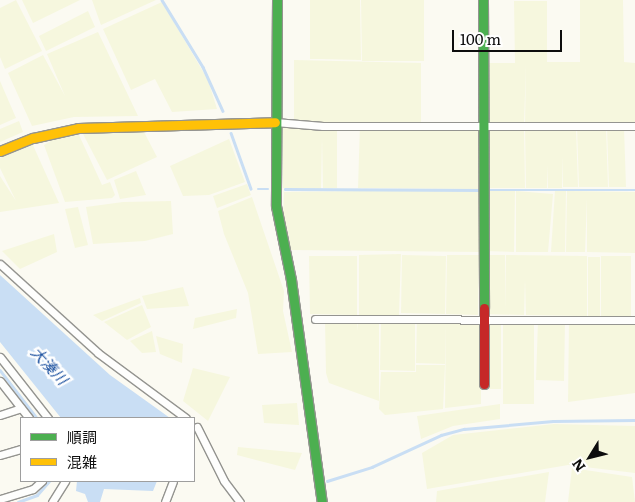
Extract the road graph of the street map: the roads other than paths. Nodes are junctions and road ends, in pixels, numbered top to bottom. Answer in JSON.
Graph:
{"nodes":[{"id":1,"x":277,"y":0,"type":"edge"},
{"id":2,"x":483,"y":0,"type":"edge"},
{"id":3,"x":275,"y":122,"type":"junction"},
{"id":4,"x":483,"y":125,"type":"junction"},
{"id":5,"x":635,"y":126,"type":"edge"},
{"id":6,"x":0,"y":151,"type":"edge"},
{"id":7,"x":0,"y":264,"type":"edge"},
{"id":8,"x":315,"y":319,"type":"dead end"},
{"id":9,"x":483,"y":319,"type":"junction"},
{"id":10,"x":635,"y":320,"type":"edge"},
{"id":11,"x":0,"y":357,"type":"edge"},
{"id":12,"x":0,"y":380,"type":"edge"},
{"id":13,"x":484,"y":384,"type":"dead end"},
{"id":14,"x":21,"y":408,"type":"junction"},
{"id":15,"x":0,"y":414,"type":"edge"},
{"id":16,"x":28,"y":417,"type":"edge"},
{"id":17,"x":47,"y":417,"type":"edge"},
{"id":18,"x":185,"y":417,"type":"edge"},
{"id":19,"x":195,"y":427,"type":"edge"},
{"id":20,"x":20,"y":449,"type":"edge"},
{"id":21,"x":0,"y":455,"type":"edge"},
{"id":22,"x":41,"y":482,"type":"edge"},
{"id":23,"x":64,"y":482,"type":"edge"},
{"id":24,"x":173,"y":482,"type":"edge"},
{"id":25,"x":0,"y":499,"type":"edge"},
{"id":26,"x":52,"y":502,"type":"edge"},
{"id":27,"x":165,"y":502,"type":"edge"},
{"id":28,"x":240,"y":502,"type":"edge"},
{"id":29,"x":322,"y":502,"type":"edge"}],
"edges":[{"from":1,"to":3,"type":"street"},
{"from":2,"to":4,"type":"street"},
{"from":3,"to":4,"type":"street"},
{"from":3,"to":6,"type":"street"},
{"from":3,"to":29,"type":"street"},
{"from":4,"to":5,"type":"street"},
{"from":4,"to":9,"type":"street"},
{"from":7,"to":18,"type":"street"},
{"from":8,"to":9,"type":"street"},
{"from":9,"to":10,"type":"street"},
{"from":9,"to":13,"type":"street"},
{"from":11,"to":17,"type":"street"},
{"from":12,"to":14,"type":"street"},
{"from":14,"to":15,"type":"street"},
{"from":14,"to":16,"type":"street"},
{"from":19,"to":28,"type":"street"},
{"from":20,"to":21,"type":"street"},
{"from":22,"to":25,"type":"street"},
{"from":23,"to":26,"type":"street"},
{"from":24,"to":27,"type":"street"}]}
